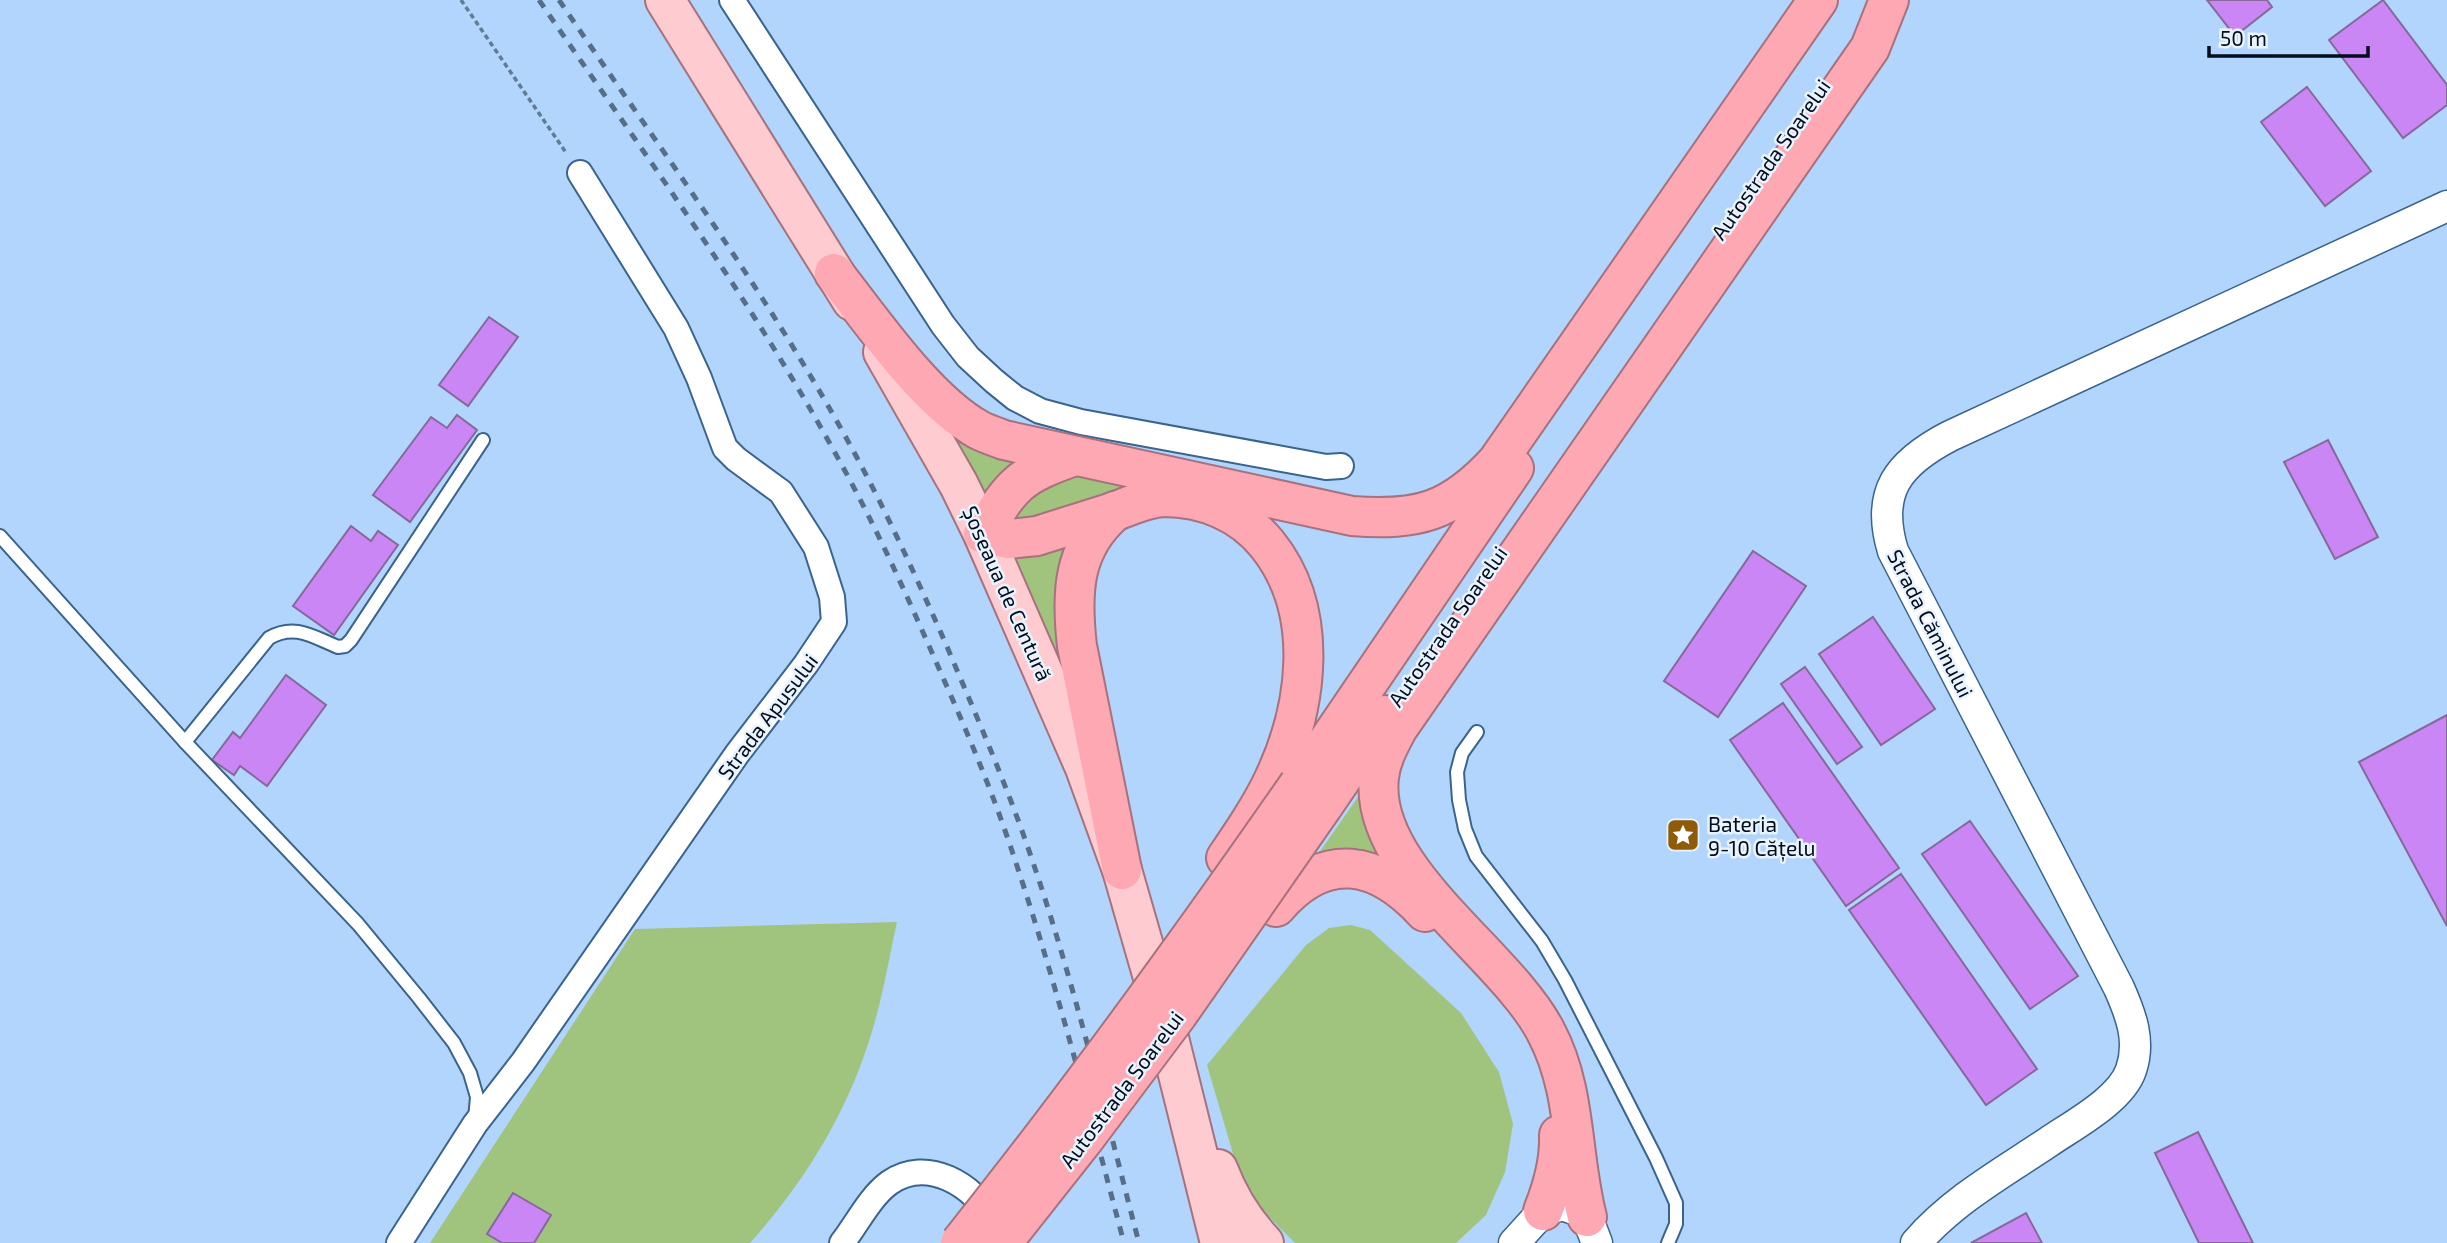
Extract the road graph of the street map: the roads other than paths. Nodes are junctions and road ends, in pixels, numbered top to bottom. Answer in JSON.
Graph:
{"nodes":[{"id":1,"x":665,"y":0,"type":"edge"},
{"id":2,"x":732,"y":0,"type":"edge"},
{"id":3,"x":1818,"y":0,"type":"edge"},
{"id":4,"x":1837,"y":0,"type":"edge"},
{"id":5,"x":1881,"y":0,"type":"edge"},
{"id":6,"x":1889,"y":0,"type":"edge"},
{"id":7,"x":580,"y":173,"type":"road end"},
{"id":8,"x":2447,"y":206,"type":"edge"},
{"id":9,"x":834,"y":273,"type":"junction"},
{"id":10,"x":482,"y":440,"type":"dead end"},
{"id":11,"x":1142,"y":452,"type":"junction"},
{"id":12,"x":1075,"y":456,"type":"junction"},
{"id":13,"x":1341,"y":466,"type":"dead end"},
{"id":14,"x":1115,"y":511,"type":"junction"},
{"id":15,"x":983,"y":534,"type":"junction"},
{"id":16,"x":0,"y":536,"type":"edge"},
{"id":17,"x":1477,"y":732,"type":"dead end"},
{"id":18,"x":185,"y":742,"type":"junction"},
{"id":19,"x":1301,"y":784,"type":"junction"},
{"id":20,"x":1122,"y":870,"type":"junction"},
{"id":21,"x":1180,"y":1084,"type":"junction"},
{"id":22,"x":475,"y":1124,"type":"junction"},
{"id":23,"x":1529,"y":1231,"type":"edge"},
{"id":24,"x":1593,"y":1234,"type":"edge"},
{"id":25,"x":399,"y":1243,"type":"edge"},
{"id":26,"x":842,"y":1243,"type":"edge"},
{"id":27,"x":935,"y":1243,"type":"edge"},
{"id":28,"x":960,"y":1243,"type":"edge"},
{"id":29,"x":1003,"y":1243,"type":"edge"},
{"id":30,"x":1023,"y":1243,"type":"edge"},
{"id":31,"x":1220,"y":1243,"type":"edge"},
{"id":32,"x":1264,"y":1243,"type":"edge"},
{"id":33,"x":1668,"y":1243,"type":"edge"},
{"id":34,"x":1916,"y":1243,"type":"edge"}],
"edges":[{"from":1,"to":9,"type":"main road","name":"Șoseaua de Centură"},
{"from":2,"to":11,"type":"street"},
{"from":3,"to":11,"type":"highway"},
{"from":4,"to":19,"type":"highway","name":"Autostrada Soarelui"},
{"from":5,"to":19,"type":"highway","name":"Autostrada Soarelui"},
{"from":6,"to":24,"type":"highway"},
{"from":7,"to":22,"type":"street","name":"Strada Apusului"},
{"from":8,"to":34,"type":"street","name":"Strada Căminului"},
{"from":9,"to":12,"type":"highway"},
{"from":9,"to":15,"type":"main road","name":"Șoseaua de Centură"},
{"from":10,"to":18,"type":"lane"},
{"from":11,"to":12,"type":"highway"},
{"from":11,"to":13,"type":"street"},
{"from":12,"to":15,"type":"highway"},
{"from":14,"to":15,"type":"highway"},
{"from":14,"to":19,"type":"highway"},
{"from":14,"to":20,"type":"highway"},
{"from":15,"to":20,"type":"main road","name":"Șoseaua de Centură"},
{"from":16,"to":18,"type":"lane"},
{"from":17,"to":33,"type":"lane"},
{"from":18,"to":22,"type":"lane"},
{"from":19,"to":27,"type":"highway"},
{"from":19,"to":28,"type":"highway","name":"Autostrada Soarelui","bridge":true},
{"from":19,"to":29,"type":"highway","name":"Autostrada Soarelui","bridge":true},
{"from":20,"to":21,"type":"main road","name":"Șoseaua de Centură"},
{"from":21,"to":31,"type":"main road","name":"Șoseaua de Centură"},
{"from":21,"to":32,"type":"main road"},
{"from":22,"to":25,"type":"street","name":"Strada Apusului"},
{"from":23,"to":24,"type":"street"},
{"from":23,"to":30,"type":"highway"},
{"from":26,"to":29,"type":"street"}]}
